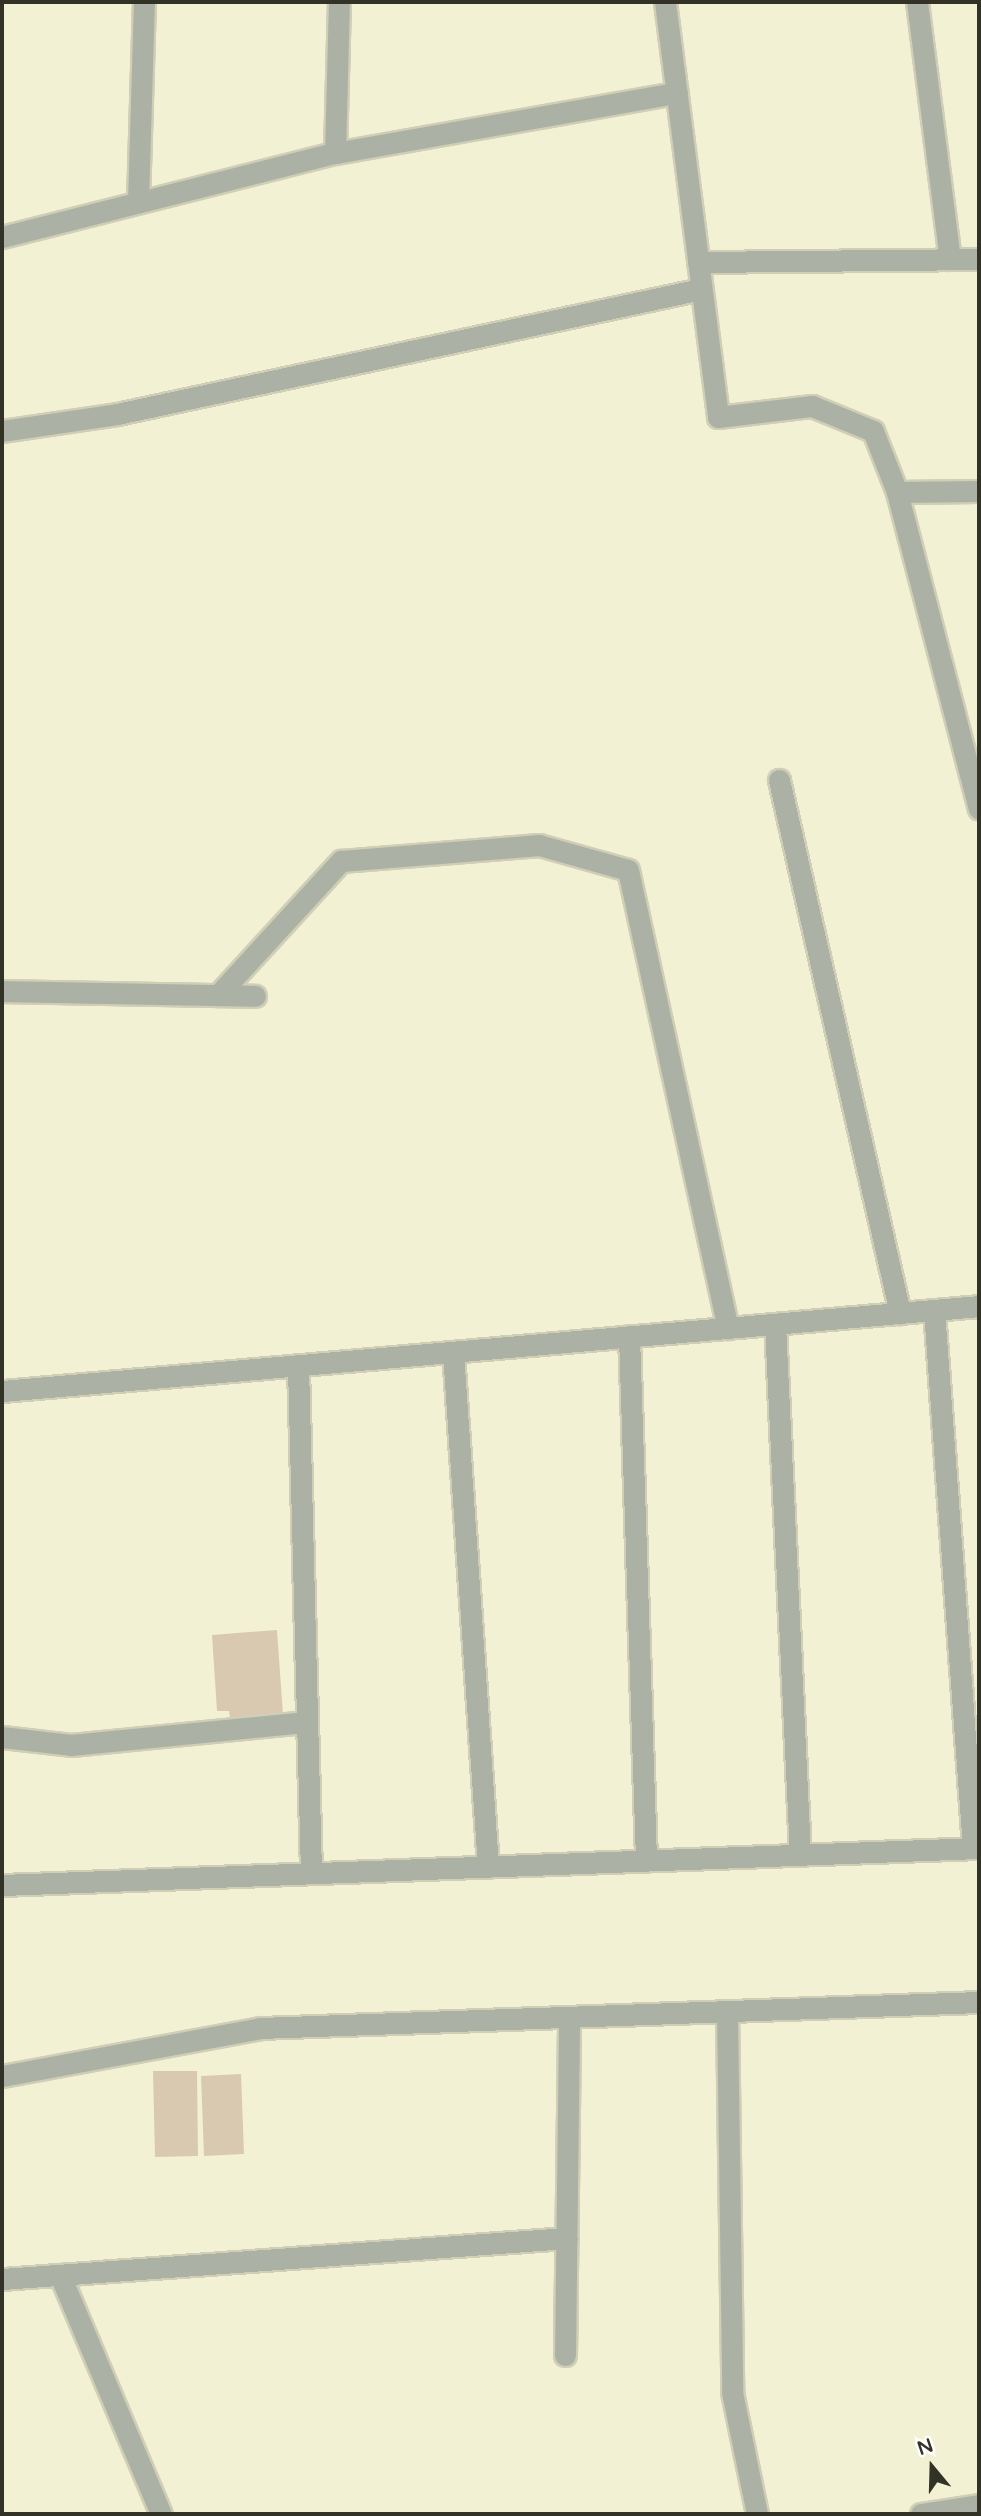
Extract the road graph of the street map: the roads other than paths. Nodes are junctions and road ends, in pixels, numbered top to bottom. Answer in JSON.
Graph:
{"nodes":[{"id":1,"x":144,"y":2,"type":"edge"},
{"id":2,"x":339,"y":2,"type":"edge"},
{"id":3,"x":665,"y":2,"type":"edge"},
{"id":4,"x":917,"y":2,"type":"edge"},
{"id":5,"x":677,"y":93,"type":"junction"},
{"id":6,"x":335,"y":153,"type":"junction"},
{"id":7,"x":138,"y":202,"type":"junction"},
{"id":8,"x":2,"y":237,"type":"edge"},
{"id":9,"x":950,"y":259,"type":"junction"},
{"id":10,"x":979,"y":259,"type":"edge"},
{"id":11,"x":698,"y":262,"type":"junction"},
{"id":12,"x":701,"y":289,"type":"junction"},
{"id":13,"x":2,"y":431,"type":"edge"},
{"id":14,"x":979,"y":491,"type":"edge"},
{"id":15,"x":897,"y":492,"type":"junction"},
{"id":16,"x":779,"y":780,"type":"dead end"},
{"id":17,"x":979,"y":809,"type":"edge"},
{"id":18,"x":2,"y":990,"type":"edge"},
{"id":19,"x":218,"y":995,"type":"junction"},
{"id":20,"x":255,"y":996,"type":"dead end"},
{"id":21,"x":979,"y":1306,"type":"edge"},
{"id":22,"x":934,"y":1310,"type":"junction"},
{"id":23,"x":900,"y":1313,"type":"junction"},
{"id":24,"x":775,"y":1324,"type":"junction"},
{"id":25,"x":728,"y":1328,"type":"junction"},
{"id":26,"x":629,"y":1336,"type":"junction"},
{"id":27,"x":453,"y":1352,"type":"junction"},
{"id":28,"x":298,"y":1366,"type":"junction"},
{"id":29,"x":2,"y":1391,"type":"edge"},
{"id":30,"x":307,"y":1722,"type":"junction"},
{"id":31,"x":2,"y":1737,"type":"edge"},
{"id":32,"x":976,"y":1848,"type":"edge"},
{"id":33,"x":800,"y":1854,"type":"junction"},
{"id":34,"x":646,"y":1860,"type":"junction"},
{"id":35,"x":488,"y":1867,"type":"junction"},
{"id":36,"x":311,"y":1873,"type":"junction"},
{"id":37,"x":2,"y":1885,"type":"edge"},
{"id":38,"x":979,"y":2002,"type":"edge"},
{"id":39,"x":727,"y":2011,"type":"junction"},
{"id":40,"x":569,"y":2017,"type":"junction"},
{"id":41,"x":2,"y":2076,"type":"edge"},
{"id":42,"x":567,"y":2238,"type":"junction"},
{"id":43,"x":60,"y":2275,"type":"junction"},
{"id":44,"x":2,"y":2279,"type":"edge"},
{"id":45,"x":565,"y":2355,"type":"dead end"},
{"id":46,"x":979,"y":2505,"type":"edge"},
{"id":47,"x":161,"y":2514,"type":"edge"},
{"id":48,"x":757,"y":2514,"type":"edge"},
{"id":49,"x":920,"y":2514,"type":"edge"}],
"edges":[{"from":1,"to":7,"type":"street"},
{"from":2,"to":6,"type":"street"},
{"from":3,"to":5,"type":"street"},
{"from":4,"to":9,"type":"street"},
{"from":5,"to":6,"type":"street"},
{"from":5,"to":11,"type":"street"},
{"from":6,"to":7,"type":"street"},
{"from":7,"to":8,"type":"street"},
{"from":9,"to":10,"type":"street"},
{"from":9,"to":11,"type":"street"},
{"from":11,"to":12,"type":"street"},
{"from":12,"to":13,"type":"street"},
{"from":12,"to":15,"type":"street"},
{"from":14,"to":15,"type":"street"},
{"from":15,"to":17,"type":"street"},
{"from":16,"to":23,"type":"street"},
{"from":18,"to":19,"type":"street"},
{"from":19,"to":20,"type":"street"},
{"from":19,"to":25,"type":"street"},
{"from":21,"to":22,"type":"street"},
{"from":22,"to":23,"type":"street"},
{"from":22,"to":32,"type":"street"},
{"from":23,"to":24,"type":"street"},
{"from":24,"to":25,"type":"street"},
{"from":24,"to":33,"type":"street"},
{"from":25,"to":26,"type":"street"},
{"from":26,"to":27,"type":"street"},
{"from":26,"to":34,"type":"street"},
{"from":27,"to":28,"type":"street"},
{"from":27,"to":35,"type":"street"},
{"from":28,"to":29,"type":"street"},
{"from":28,"to":30,"type":"street"},
{"from":30,"to":31,"type":"street"},
{"from":30,"to":36,"type":"street"},
{"from":32,"to":33,"type":"street"},
{"from":33,"to":34,"type":"street"},
{"from":34,"to":35,"type":"street"},
{"from":35,"to":36,"type":"street"},
{"from":36,"to":37,"type":"street"},
{"from":38,"to":39,"type":"street"},
{"from":39,"to":40,"type":"street"},
{"from":39,"to":48,"type":"street"},
{"from":40,"to":41,"type":"street"},
{"from":40,"to":42,"type":"street"},
{"from":42,"to":43,"type":"street"},
{"from":42,"to":45,"type":"street"},
{"from":43,"to":44,"type":"street"},
{"from":43,"to":47,"type":"street"},
{"from":46,"to":49,"type":"street"}]}
